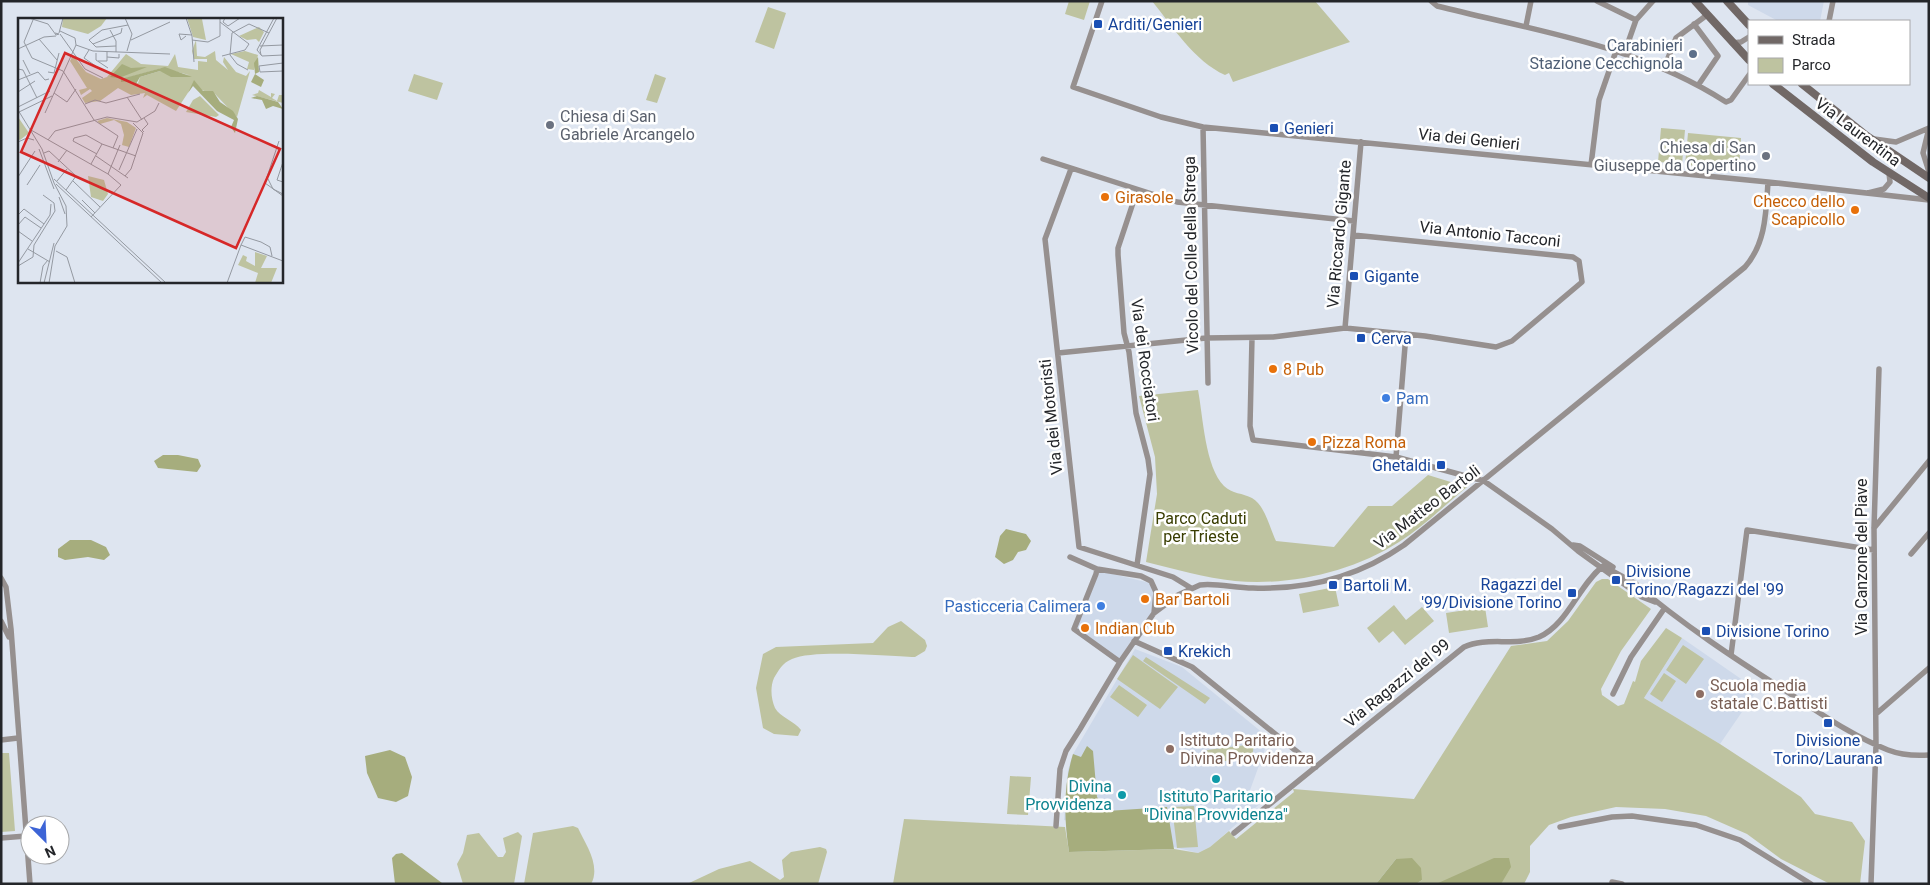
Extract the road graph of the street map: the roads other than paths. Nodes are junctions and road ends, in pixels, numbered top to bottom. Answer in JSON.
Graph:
{"nodes":[{"id":1,"x":1102,"y":1,"type":"edge"},
{"id":2,"x":1432,"y":1,"type":"edge"},
{"id":3,"x":1531,"y":1,"type":"edge"},
{"id":4,"x":1597,"y":1,"type":"edge"},
{"id":5,"x":1653,"y":1,"type":"edge"},
{"id":6,"x":1695,"y":1,"type":"edge"},
{"id":7,"x":1727,"y":1,"type":"edge"},
{"id":8,"x":1833,"y":1,"type":"edge"},
{"id":9,"x":1707,"y":15,"type":"junction"},
{"id":10,"x":1636,"y":20,"type":"junction"},
{"id":11,"x":1829,"y":20,"type":"edge"},
{"id":12,"x":1694,"y":24,"type":"junction"},
{"id":13,"x":1748,"y":24,"type":"edge"},
{"id":14,"x":1526,"y":26,"type":"junction"},
{"id":15,"x":1748,"y":38,"type":"edge"},
{"id":16,"x":1732,"y":43,"type":"junction"},
{"id":17,"x":1616,"y":51,"type":"junction"},
{"id":18,"x":1624,"y":54,"type":"junction"},
{"id":19,"x":1748,"y":59,"type":"edge"},
{"id":20,"x":1664,"y":68,"type":"junction"},
{"id":21,"x":1748,"y":76,"type":"edge"},
{"id":22,"x":1699,"y":84,"type":"junction"},
{"id":23,"x":1774,"y":85,"type":"edge"},
{"id":24,"x":1803,"y":85,"type":"edge"},
{"id":25,"x":1203,"y":128,"type":"junction"},
{"id":26,"x":1929,"y":128,"type":"edge"},
{"id":27,"x":1867,"y":136,"type":"junction"},
{"id":28,"x":1360,"y":142,"type":"junction"},
{"id":29,"x":1043,"y":159,"type":"dead end"},
{"id":30,"x":1591,"y":165,"type":"junction"},
{"id":31,"x":1071,"y":168,"type":"junction"},
{"id":32,"x":1929,"y":172,"type":"edge"},
{"id":33,"x":1889,"y":173,"type":"junction"},
{"id":34,"x":1929,"y":178,"type":"edge"},
{"id":35,"x":1768,"y":182,"type":"junction"},
{"id":36,"x":1137,"y":191,"type":"junction"},
{"id":37,"x":1868,"y":194,"type":"junction"},
{"id":38,"x":1929,"y":199,"type":"edge"},
{"id":39,"x":1205,"y":205,"type":"junction"},
{"id":40,"x":1354,"y":221,"type":"junction"},
{"id":41,"x":1353,"y":234,"type":"junction"},
{"id":42,"x":1345,"y":328,"type":"junction"},
{"id":43,"x":1406,"y":334,"type":"junction"},
{"id":44,"x":1206,"y":338,"type":"junction"},
{"id":45,"x":1252,"y":338,"type":"junction"},
{"id":46,"x":1127,"y":347,"type":"junction"},
{"id":47,"x":1058,"y":353,"type":"junction"},
{"id":48,"x":1878,"y":369,"type":"dead end"},
{"id":49,"x":1208,"y":382,"type":"dead end"},
{"id":50,"x":1396,"y":457,"type":"junction"},
{"id":51,"x":1929,"y":461,"type":"edge"},
{"id":52,"x":1484,"y":482,"type":"junction"},
{"id":53,"x":1874,"y":528,"type":"junction"},
{"id":54,"x":1929,"y":534,"type":"edge"},
{"id":55,"x":1574,"y":545,"type":"junction"},
{"id":56,"x":1874,"y":550,"type":"junction"},
{"id":57,"x":1911,"y":554,"type":"dead end"},
{"id":58,"x":1070,"y":557,"type":"dead end"},
{"id":59,"x":1137,"y":565,"type":"junction"},
{"id":60,"x":1097,"y":568,"type":"junction"},
{"id":61,"x":1601,"y":568,"type":"junction"},
{"id":62,"x":1,"y":578,"type":"edge"},
{"id":63,"x":1636,"y":584,"type":"junction"},
{"id":64,"x":1191,"y":588,"type":"junction"},
{"id":65,"x":1656,"y":602,"type":"junction"},
{"id":66,"x":1664,"y":609,"type":"junction"},
{"id":67,"x":1154,"y":613,"type":"junction"},
{"id":68,"x":1,"y":621,"type":"edge"},
{"id":69,"x":1134,"y":641,"type":"junction"},
{"id":70,"x":10,"y":642,"type":"junction"},
{"id":71,"x":1730,"y":655,"type":"junction"},
{"id":72,"x":1120,"y":662,"type":"junction"},
{"id":73,"x":1929,"y":668,"type":"edge"},
{"id":74,"x":1613,"y":694,"type":"dead end"},
{"id":75,"x":1876,"y":714,"type":"junction"},
{"id":76,"x":18,"y":738,"type":"junction"},
{"id":77,"x":1,"y":740,"type":"edge"},
{"id":78,"x":1876,"y":745,"type":"junction"},
{"id":79,"x":1929,"y":755,"type":"edge"},
{"id":80,"x":1316,"y":767,"type":"junction"},
{"id":81,"x":24,"y":815,"type":"edge"},
{"id":82,"x":1056,"y":826,"type":"dead end"},
{"id":83,"x":1560,"y":827,"type":"dead end"},
{"id":84,"x":1234,"y":833,"type":"dead end"},
{"id":85,"x":20,"y":836,"type":"edge"},
{"id":86,"x":1,"y":838,"type":"edge"},
{"id":87,"x":28,"y":865,"type":"edge"},
{"id":88,"x":1612,"y":882,"type":"dead end"},
{"id":89,"x":30,"y":884,"type":"edge"},
{"id":90,"x":1622,"y":884,"type":"edge"},
{"id":91,"x":1811,"y":884,"type":"edge"},
{"id":92,"x":1872,"y":884,"type":"edge"}],
"edges":[{"from":1,"to":25,"type":"street","name":"Via dei Genieri"},
{"from":2,"to":14,"type":"street"},
{"from":3,"to":14,"type":"street"},
{"from":4,"to":10,"type":"street"},
{"from":5,"to":10,"type":"street"},
{"from":6,"to":9,"type":"main road"},
{"from":7,"to":13,"type":"main road"},
{"from":8,"to":11,"type":"street"},
{"from":9,"to":12,"type":"street"},
{"from":9,"to":16,"type":"main road"},
{"from":10,"to":18,"type":"street"},
{"from":12,"to":20,"type":"street"},
{"from":12,"to":22,"type":"street"},
{"from":14,"to":17,"type":"street"},
{"from":15,"to":16,"type":"street"},
{"from":16,"to":19,"type":"main road"},
{"from":17,"to":18,"type":"street"},
{"from":17,"to":30,"type":"street"},
{"from":18,"to":20,"type":"street"},
{"from":20,"to":22,"type":"street"},
{"from":21,"to":22,"type":"street"},
{"from":23,"to":33,"type":"main road","name":"Via Laurentina"},
{"from":24,"to":27,"type":"main road","name":"Via Laurentina"},
{"from":25,"to":28,"type":"street","name":"Via dei Genieri"},
{"from":25,"to":39,"type":"street","name":"Vicolo del Colle della Strega"},
{"from":26,"to":27,"type":"street"},
{"from":26,"to":32,"type":"street"},
{"from":27,"to":34,"type":"main road","name":"Via Laurentina"},
{"from":28,"to":30,"type":"street","name":"Via dei Genieri"},
{"from":28,"to":40,"type":"street","name":"Via Riccardo Gigante"},
{"from":29,"to":31,"type":"street"},
{"from":30,"to":35,"type":"street","name":"Via dei Genieri"},
{"from":31,"to":36,"type":"street"},
{"from":31,"to":47,"type":"street","name":"Via dei Motoristi"},
{"from":33,"to":37,"type":"street"},
{"from":33,"to":38,"type":"main road","name":"Via Laurentina"},
{"from":35,"to":37,"type":"street","name":"Via dei Genieri"},
{"from":35,"to":52,"type":"street","name":"Via Matteo Bartoli"},
{"from":36,"to":39,"type":"street"},
{"from":36,"to":46,"type":"street","name":"Via dei Rocciatori"},
{"from":37,"to":38,"type":"street","name":"Via dei Genieri"},
{"from":39,"to":40,"type":"street"},
{"from":39,"to":44,"type":"street","name":"Vicolo del Colle della Strega"},
{"from":40,"to":41,"type":"street","name":"Via Riccardo Gigante"},
{"from":41,"to":42,"type":"street","name":"Via Riccardo Gigante"},
{"from":41,"to":43,"type":"street","name":"Via Antonio Tacconi"},
{"from":42,"to":43,"type":"street"},
{"from":42,"to":45,"type":"street"},
{"from":43,"to":50,"type":"street"},
{"from":44,"to":45,"type":"street"},
{"from":44,"to":46,"type":"street"},
{"from":44,"to":49,"type":"street","name":"Vicolo del Colle della Strega"},
{"from":45,"to":50,"type":"street"},
{"from":46,"to":47,"type":"street"},
{"from":46,"to":59,"type":"street","name":"Via dei Rocciatori"},
{"from":47,"to":59,"type":"street","name":"Via dei Motoristi"},
{"from":48,"to":53,"type":"street","name":"Via Canzone del Piave"},
{"from":50,"to":52,"type":"street"},
{"from":51,"to":53,"type":"street"},
{"from":52,"to":55,"type":"street"},
{"from":52,"to":64,"type":"street","name":"Via Matteo Bartoli"},
{"from":53,"to":56,"type":"street","name":"Via Canzone del Piave"},
{"from":54,"to":57,"type":"street"},
{"from":55,"to":61,"type":"street"},
{"from":55,"to":63,"type":"street"},
{"from":56,"to":71,"type":"street"},
{"from":56,"to":75,"type":"street","name":"Via Canzone del Piave"},
{"from":58,"to":60,"type":"street"},
{"from":59,"to":64,"type":"street","name":"Via dei Motoristi"},
{"from":60,"to":67,"type":"street"},
{"from":60,"to":72,"type":"street"},
{"from":61,"to":63,"type":"street"},
{"from":61,"to":65,"type":"street"},
{"from":61,"to":80,"type":"street","name":"Via Ragazzi del 99"},
{"from":62,"to":70,"type":"street"},
{"from":63,"to":65,"type":"street"},
{"from":64,"to":67,"type":"street","name":"Via Matteo Bartoli"},
{"from":65,"to":66,"type":"street"},
{"from":66,"to":71,"type":"street"},
{"from":66,"to":74,"type":"street"},
{"from":67,"to":69,"type":"street","name":"Via Matteo Bartoli"},
{"from":68,"to":70,"type":"street"},
{"from":69,"to":72,"type":"street","name":"Via Matteo Bartoli"},
{"from":69,"to":80,"type":"street"},
{"from":70,"to":76,"type":"street"},
{"from":71,"to":78,"type":"street"},
{"from":72,"to":82,"type":"street","name":"Via Matteo Bartoli"},
{"from":73,"to":75,"type":"street"},
{"from":75,"to":78,"type":"street","name":"Via Canzone del Piave"},
{"from":76,"to":77,"type":"street"},
{"from":76,"to":81,"type":"street"},
{"from":78,"to":79,"type":"street"},
{"from":78,"to":92,"type":"street","name":"Via Canzone del Piave"},
{"from":80,"to":84,"type":"street","name":"Via Ragazzi del 99"},
{"from":83,"to":91,"type":"street"},
{"from":85,"to":86,"type":"street"},
{"from":87,"to":89,"type":"street"},
{"from":88,"to":90,"type":"street"}]}
